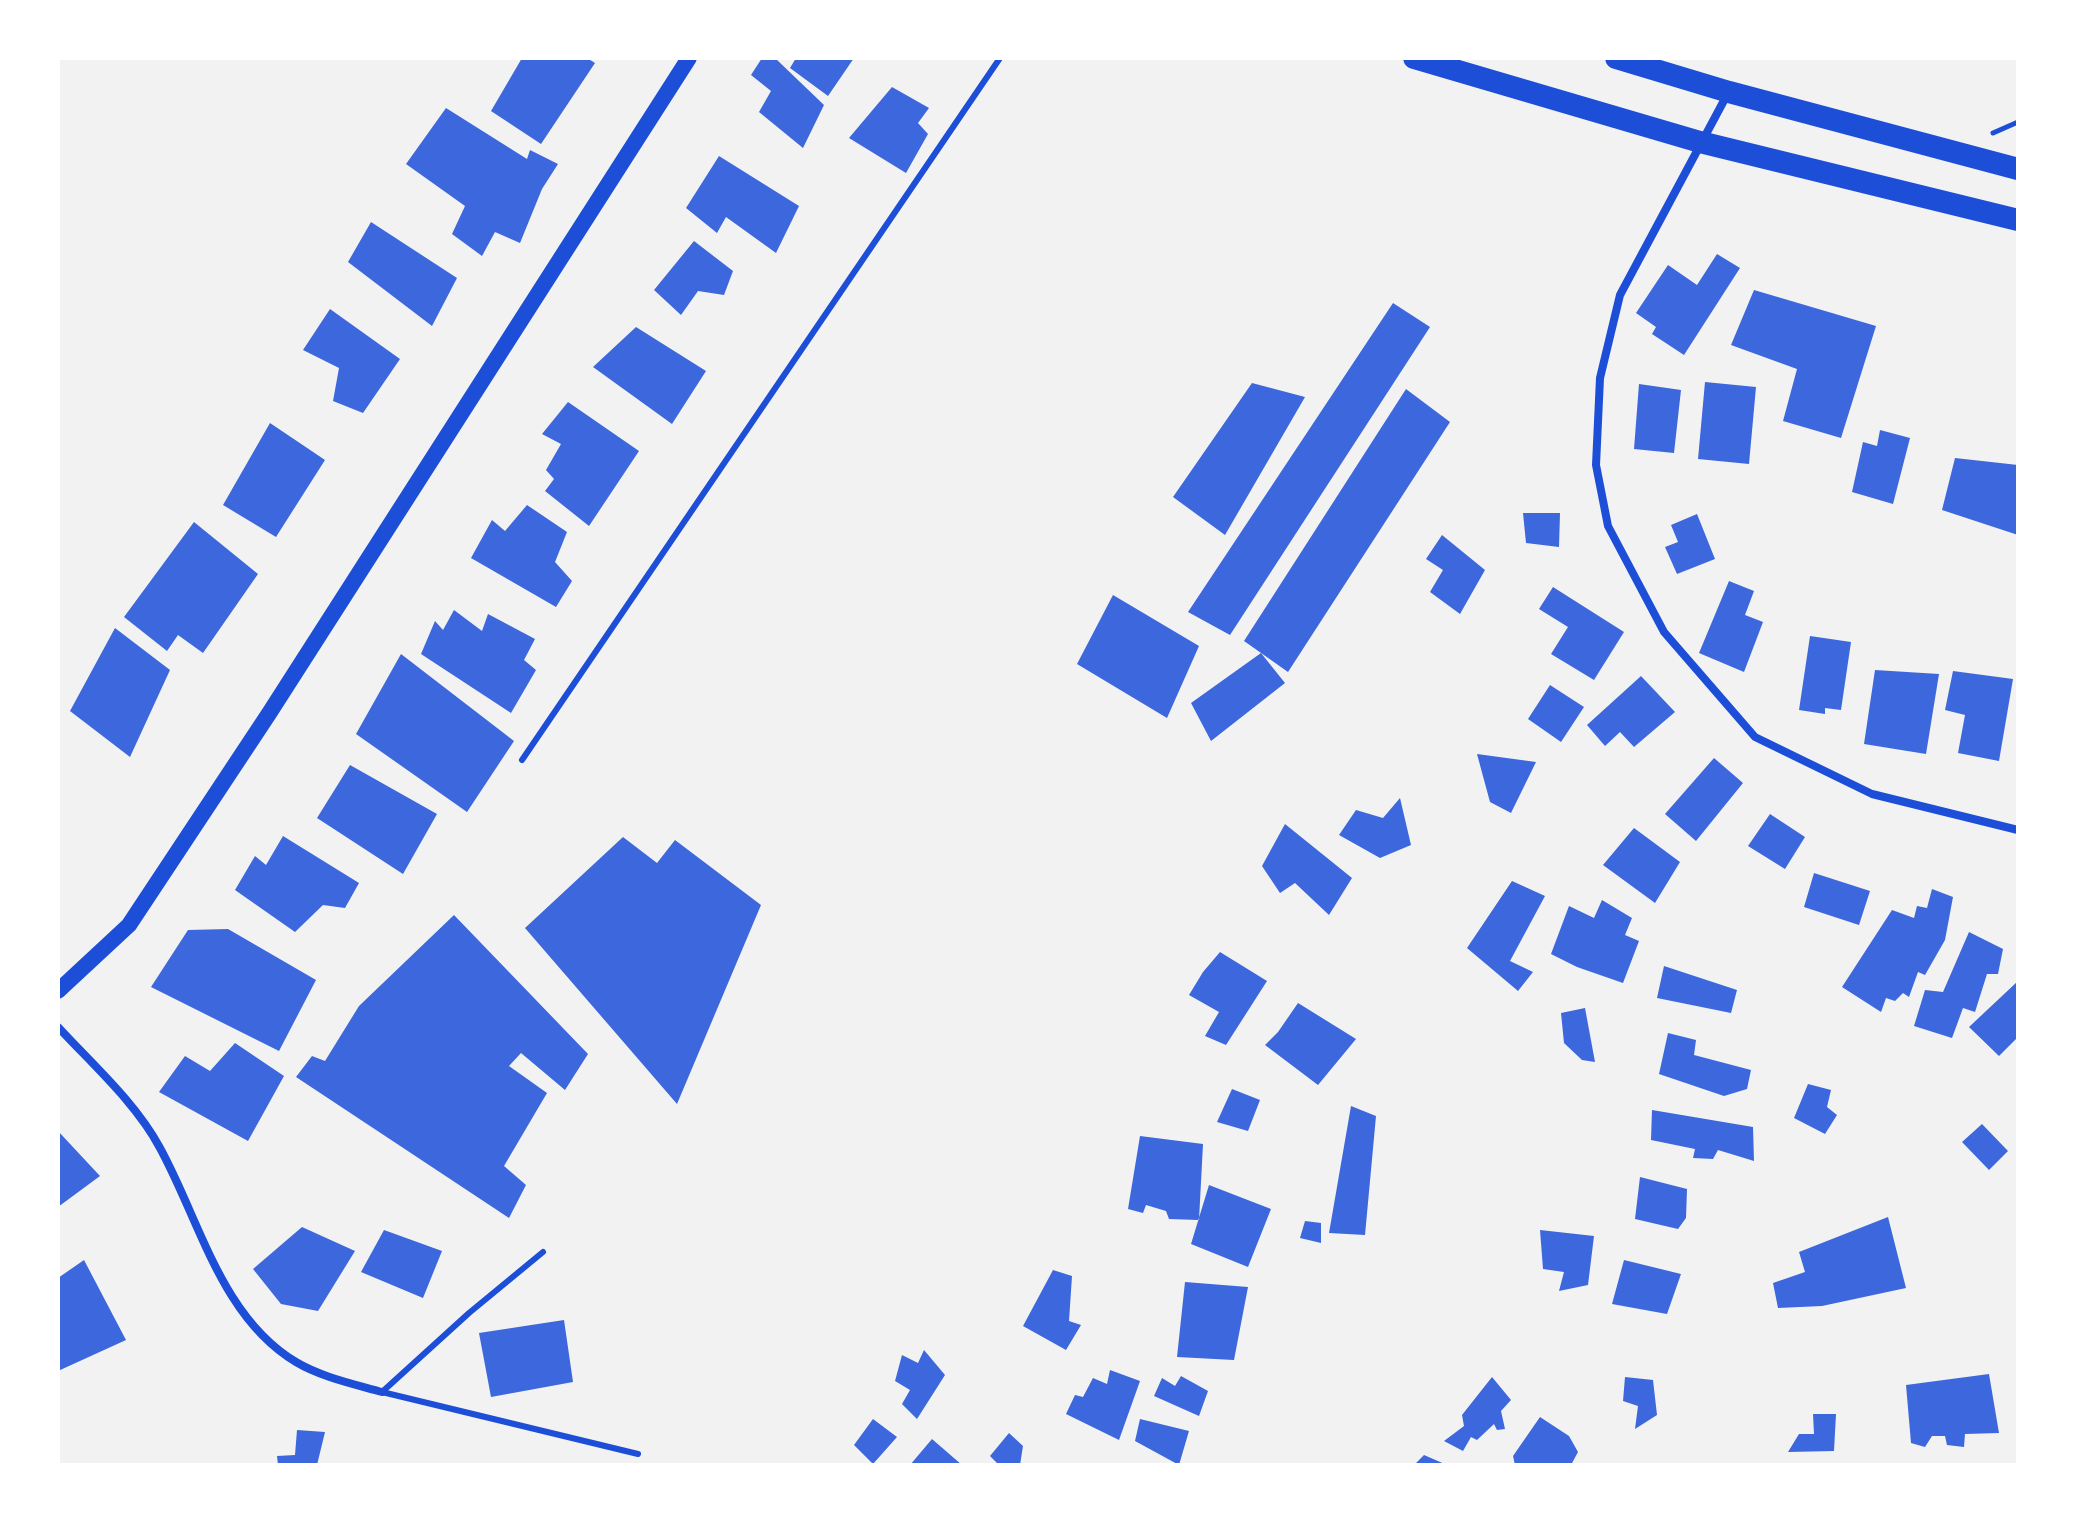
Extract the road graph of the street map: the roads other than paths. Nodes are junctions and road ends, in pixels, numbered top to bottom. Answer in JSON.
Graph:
{"nodes":[{"id":1,"x":689,"y":58,"type":"edge"},
{"id":2,"x":1000,"y":58,"type":"edge"},
{"id":3,"x":1414,"y":58,"type":"edge"},
{"id":4,"x":1616,"y":58,"type":"edge"},
{"id":5,"x":1729,"y":92,"type":"junction"},
{"id":6,"x":1700,"y":142,"type":"junction"},
{"id":7,"x":2018,"y":169,"type":"edge"},
{"id":8,"x":2018,"y":220,"type":"edge"},
{"id":9,"x":522,"y":760,"type":"dead end"},
{"id":10,"x":2018,"y":830,"type":"edge"},
{"id":11,"x":58,"y":991,"type":"edge"},
{"id":12,"x":58,"y":1027,"type":"edge"},
{"id":13,"x":543,"y":1252,"type":"dead end"},
{"id":14,"x":382,"y":1392,"type":"junction"},
{"id":15,"x":638,"y":1454,"type":"dead end"}],
"edges":[{"from":1,"to":11,"type":"main road"},
{"from":2,"to":9,"type":"lane"},
{"from":3,"to":6,"type":"highway"},
{"from":4,"to":5,"type":"highway"},
{"from":5,"to":6,"type":"street"},
{"from":5,"to":7,"type":"highway"},
{"from":6,"to":8,"type":"highway"},
{"from":6,"to":10,"type":"street"},
{"from":12,"to":14,"type":"street"},
{"from":13,"to":14,"type":"lane"},
{"from":14,"to":15,"type":"lane"}]}
